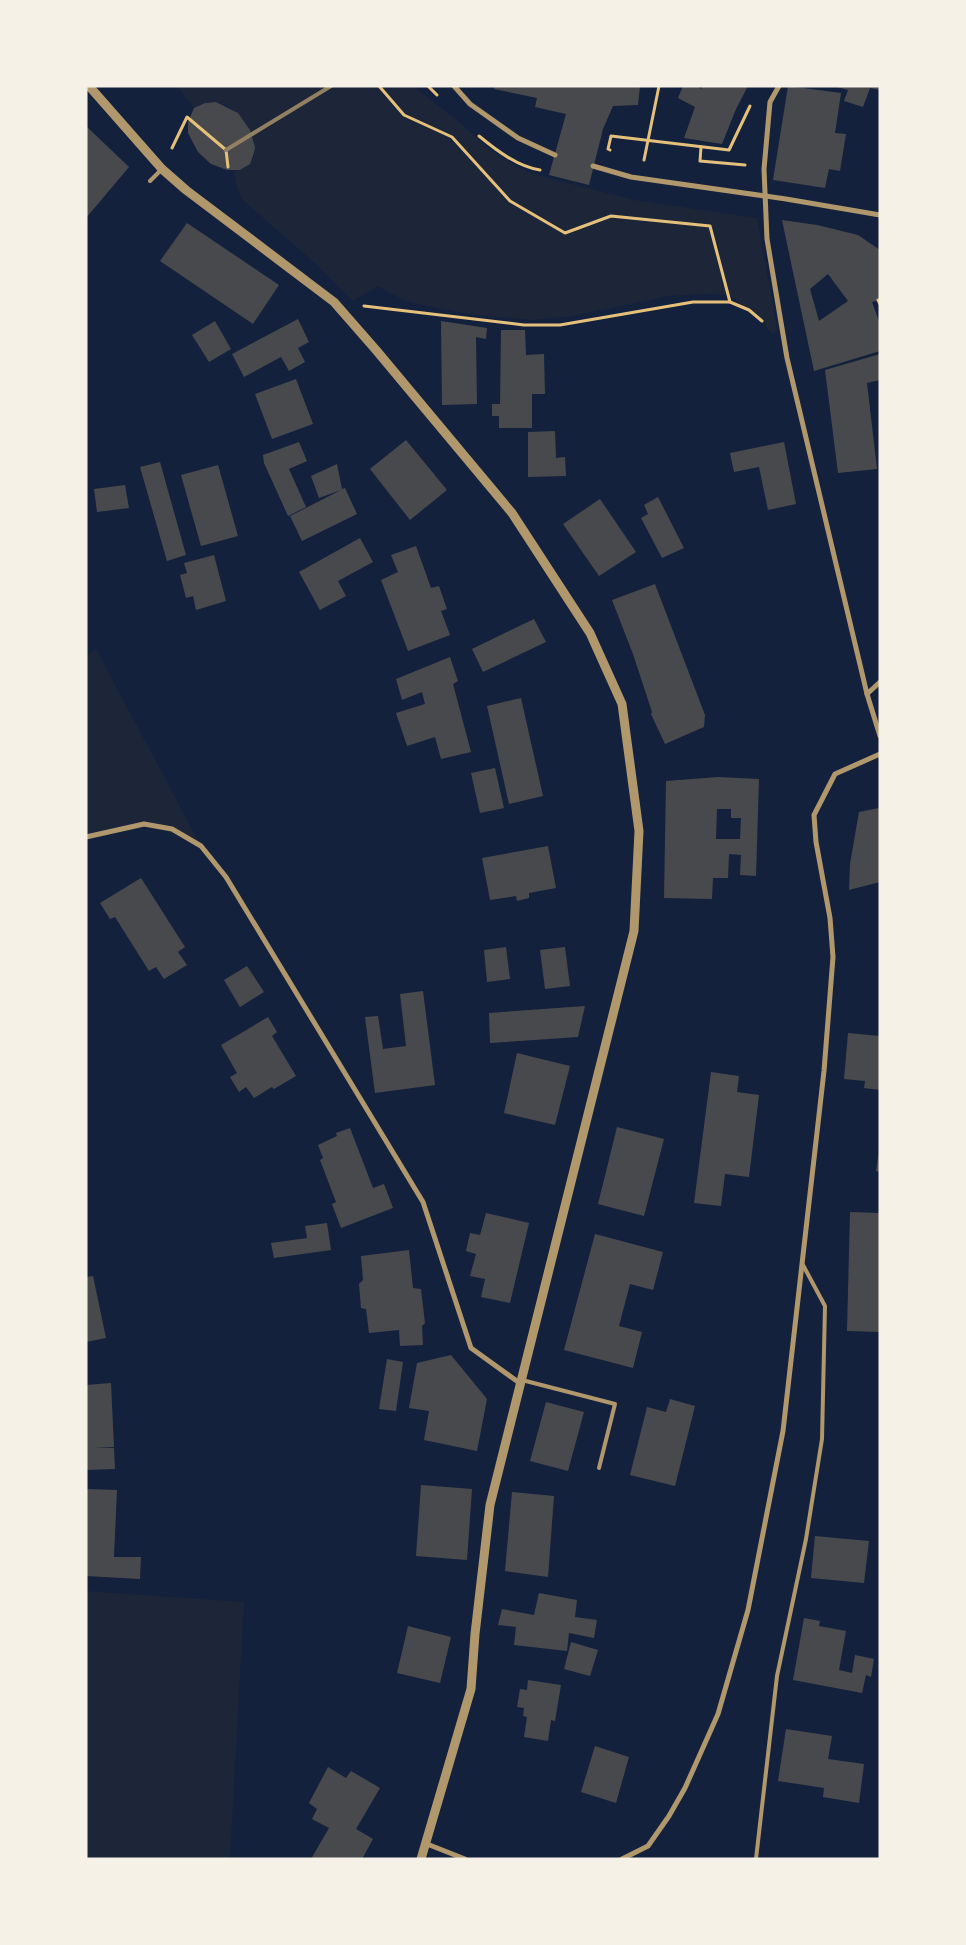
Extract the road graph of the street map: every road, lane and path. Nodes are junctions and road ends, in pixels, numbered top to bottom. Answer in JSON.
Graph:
{"nodes":[{"id":1,"x":89,"y":86,"type":"edge"},
{"id":2,"x":379,"y":86,"type":"edge"},
{"id":3,"x":454,"y":86,"type":"edge"},
{"id":4,"x":660,"y":86,"type":"edge"},
{"id":5,"x":778,"y":86,"type":"edge"},
{"id":6,"x":751,"y":103,"type":"dead end"},
{"id":7,"x":701,"y":147,"type":"junction"},
{"id":8,"x":617,"y":152,"type":"dead end"},
{"id":9,"x":555,"y":155,"type":"dead end"},
{"id":10,"x":644,"y":162,"type":"dead end"},
{"id":11,"x":593,"y":166,"type":"dead end"},
{"id":12,"x":746,"y":166,"type":"dead end"},
{"id":13,"x":228,"y":167,"type":"dead end"},
{"id":14,"x":162,"y":169,"type":"junction"},
{"id":15,"x":150,"y":181,"type":"dead end"},
{"id":16,"x":880,"y":216,"type":"edge"},
{"id":17,"x":334,"y":302,"type":"junction"},
{"id":18,"x":880,"y":682,"type":"edge"},
{"id":19,"x":867,"y":694,"type":"junction"},
{"id":20,"x":880,"y":736,"type":"edge"},
{"id":21,"x":880,"y":754,"type":"edge"},
{"id":22,"x":86,"y":837,"type":"edge"},
{"id":23,"x":803,"y":1265,"type":"junction"},
{"id":24,"x":522,"y":1382,"type":"junction"},
{"id":25,"x":599,"y":1468,"type":"dead end"},
{"id":26,"x":427,"y":1844,"type":"junction"},
{"id":27,"x":421,"y":1859,"type":"edge"},
{"id":28,"x":465,"y":1859,"type":"edge"},
{"id":29,"x":622,"y":1859,"type":"edge"},
{"id":30,"x":756,"y":1859,"type":"edge"}],
"edges":[{"from":1,"to":14,"type":"street"},
{"from":2,"to":17,"type":"path"},
{"from":3,"to":9,"type":"street"},
{"from":4,"to":10,"type":"path"},
{"from":5,"to":19,"type":"street"},
{"from":6,"to":7,"type":"path"},
{"from":7,"to":8,"type":"path"},
{"from":7,"to":12,"type":"path"},
{"from":11,"to":16,"type":"street"},
{"from":13,"to":14,"type":"path"},
{"from":14,"to":15,"type":"lane"},
{"from":14,"to":17,"type":"street"},
{"from":17,"to":24,"type":"street"},
{"from":18,"to":19,"type":"street"},
{"from":19,"to":20,"type":"street"},
{"from":21,"to":23,"type":"street"},
{"from":22,"to":24,"type":"street"},
{"from":23,"to":29,"type":"street"},
{"from":23,"to":30,"type":"lane"},
{"from":24,"to":25,"type":"lane"},
{"from":24,"to":26,"type":"street"},
{"from":26,"to":27,"type":"street"},
{"from":26,"to":28,"type":"street"}]}
